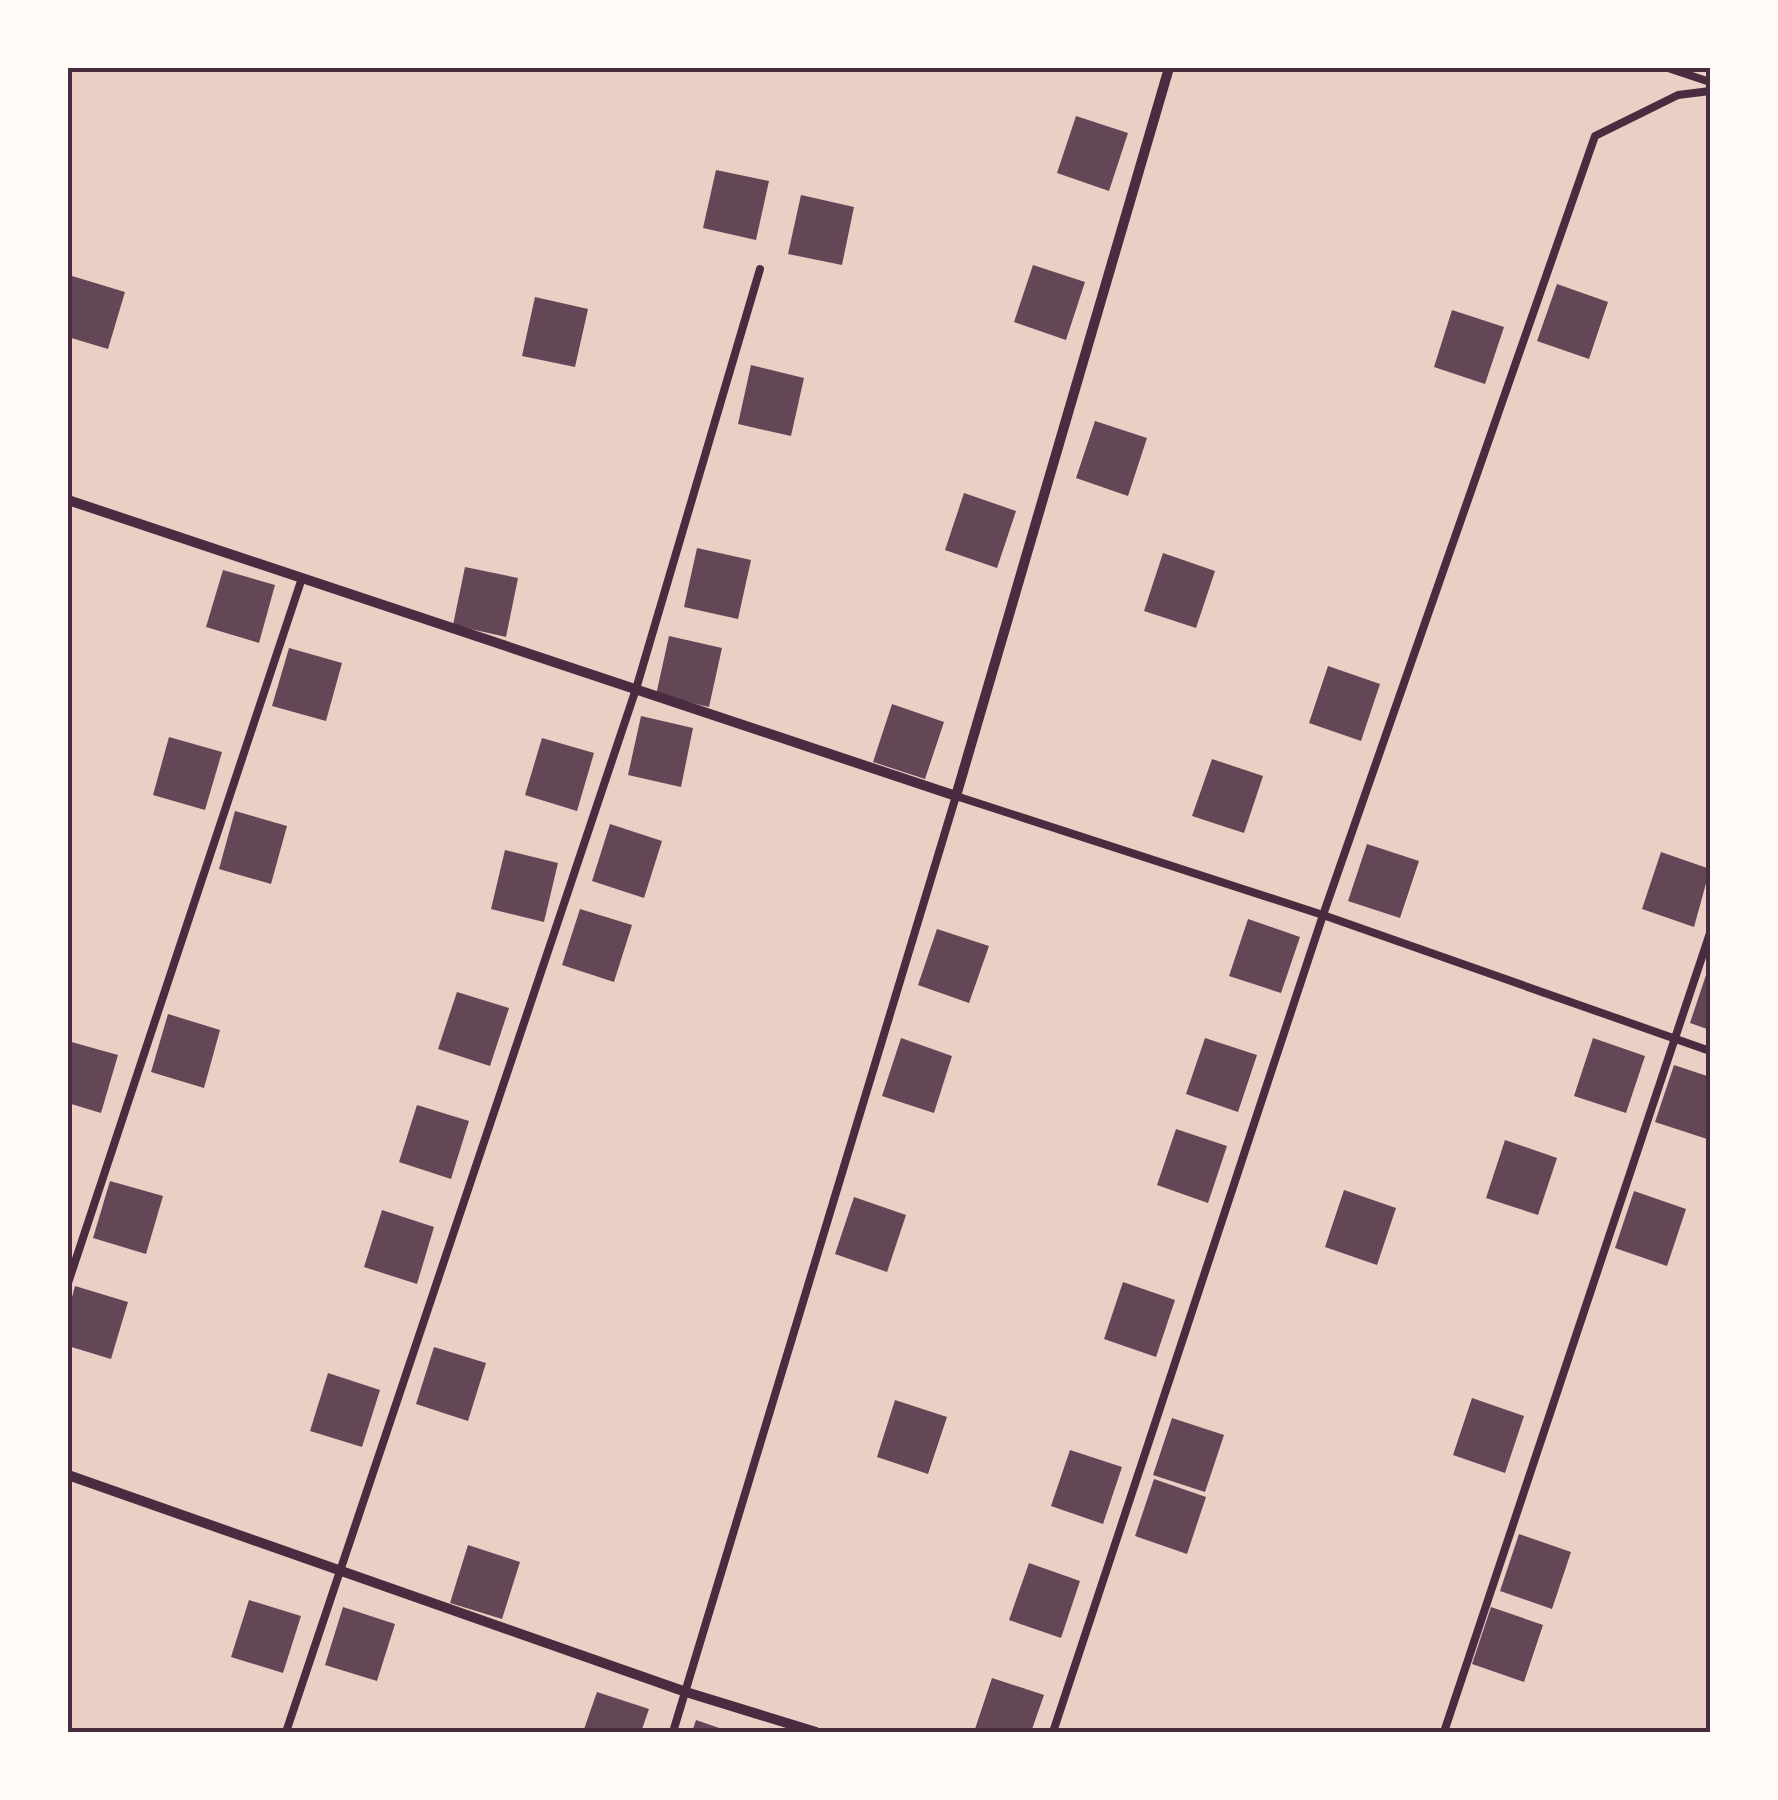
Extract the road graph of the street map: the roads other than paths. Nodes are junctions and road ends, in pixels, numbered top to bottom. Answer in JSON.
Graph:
{"nodes":[{"id":1,"x":1169,"y":68,"type":"edge"},
{"id":2,"x":1668,"y":68,"type":"edge"},
{"id":3,"x":1710,"y":82,"type":"edge"},
{"id":4,"x":1710,"y":91,"type":"edge"},
{"id":5,"x":760,"y":268,"type":"dead end"},
{"id":6,"x":68,"y":500,"type":"edge"},
{"id":7,"x":302,"y":578,"type":"junction"},
{"id":8,"x":636,"y":689,"type":"junction"},
{"id":9,"x":956,"y":796,"type":"junction"},
{"id":10,"x":1323,"y":915,"type":"junction"},
{"id":11,"x":1710,"y":933,"type":"edge"},
{"id":12,"x":1675,"y":1039,"type":"junction"},
{"id":13,"x":1710,"y":1052,"type":"edge"},
{"id":14,"x":68,"y":1283,"type":"edge"},
{"id":15,"x":68,"y":1475,"type":"edge"},
{"id":16,"x":340,"y":1568,"type":"junction"},
{"id":17,"x":686,"y":1692,"type":"junction"},
{"id":18,"x":286,"y":1732,"type":"edge"},
{"id":19,"x":673,"y":1732,"type":"edge"},
{"id":20,"x":816,"y":1732,"type":"edge"},
{"id":21,"x":1053,"y":1732,"type":"edge"},
{"id":22,"x":1444,"y":1732,"type":"edge"}],
"edges":[{"from":1,"to":9,"type":"street"},
{"from":2,"to":3,"type":"lane"},
{"from":4,"to":10,"type":"lane"},
{"from":5,"to":8,"type":"lane"},
{"from":6,"to":7,"type":"street"},
{"from":7,"to":8,"type":"street"},
{"from":7,"to":14,"type":"lane"},
{"from":8,"to":9,"type":"street"},
{"from":8,"to":16,"type":"lane"},
{"from":9,"to":10,"type":"lane"},
{"from":9,"to":17,"type":"lane"},
{"from":10,"to":12,"type":"lane"},
{"from":10,"to":21,"type":"lane"},
{"from":11,"to":12,"type":"lane"},
{"from":12,"to":13,"type":"lane"},
{"from":12,"to":22,"type":"lane"},
{"from":15,"to":16,"type":"street"},
{"from":16,"to":17,"type":"street"},
{"from":16,"to":18,"type":"lane"},
{"from":17,"to":19,"type":"lane"},
{"from":17,"to":20,"type":"street"}]}
